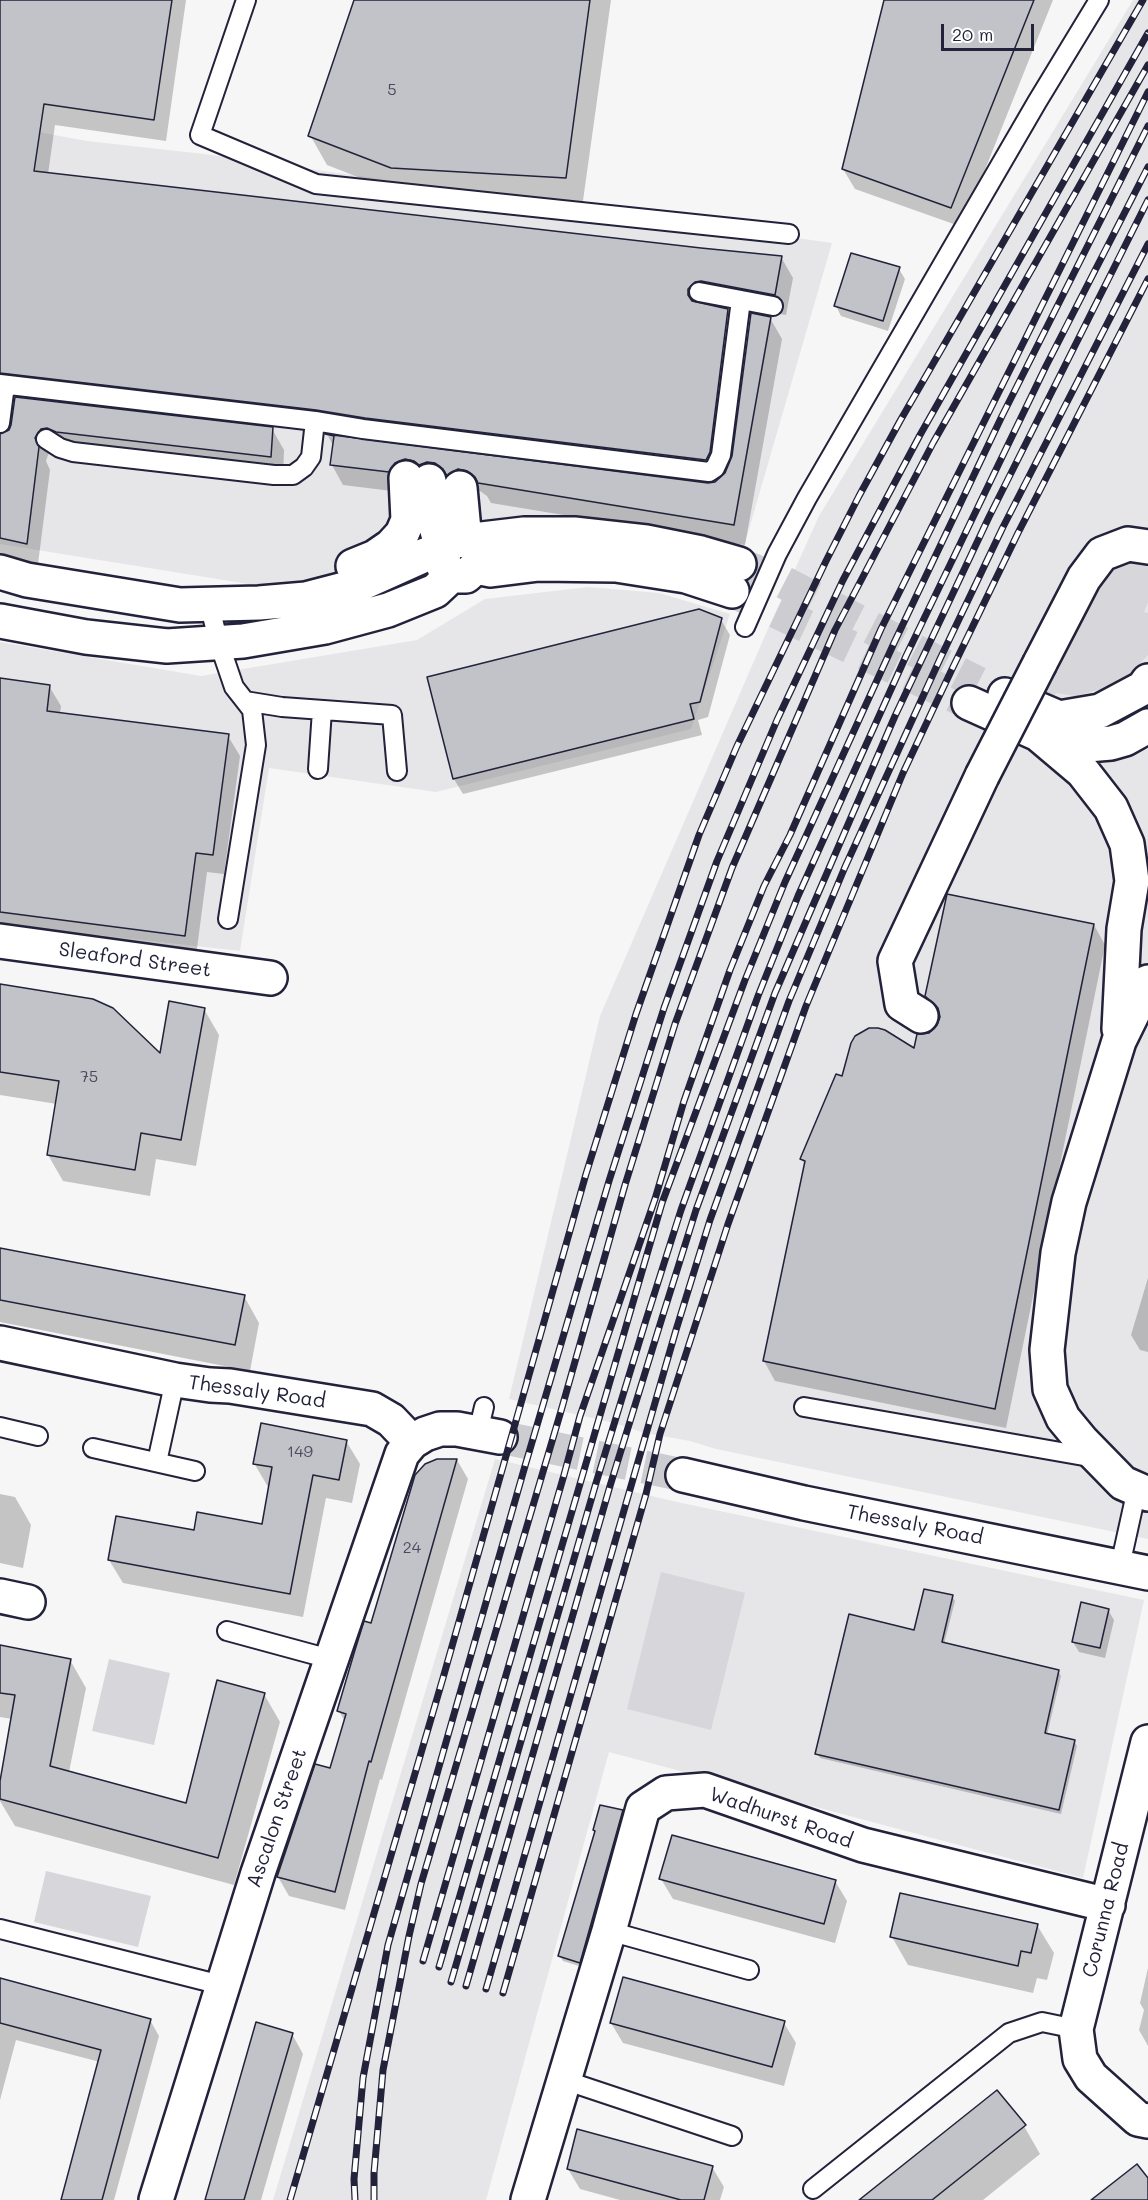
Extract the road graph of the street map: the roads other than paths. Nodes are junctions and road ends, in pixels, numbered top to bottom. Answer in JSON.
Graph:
{"nodes":[{"id":1,"x":246,"y":0,"type":"edge"},
{"id":2,"x":1099,"y":0,"type":"edge"},
{"id":3,"x":789,"y":234,"type":"dead end"},
{"id":4,"x":699,"y":292,"type":"dead end"},
{"id":5,"x":741,"y":300,"type":"junction"},
{"id":6,"x":773,"y":306,"type":"dead end"},
{"id":7,"x":3,"y":384,"type":"edge"},
{"id":8,"x":315,"y":421,"type":"junction"},
{"id":9,"x":0,"y":423,"type":"edge"},
{"id":10,"x":46,"y":439,"type":"dead end"},
{"id":11,"x":1148,"y":547,"type":"edge"},
{"id":12,"x":457,"y":556,"type":"junction"},
{"id":13,"x":0,"y":572,"type":"edge"},
{"id":14,"x":736,"y":578,"type":"tunnel mouth"},
{"id":15,"x":259,"y":603,"type":"junction"},
{"id":16,"x":209,"y":604,"type":"junction"},
{"id":17,"x":0,"y":621,"type":"edge"},
{"id":18,"x":745,"y":627,"type":"dead end"},
{"id":19,"x":219,"y":643,"type":"junction"},
{"id":20,"x":1148,"y":681,"type":"edge"},
{"id":21,"x":245,"y":701,"type":"junction"},
{"id":22,"x":322,"y":710,"type":"junction"},
{"id":23,"x":1148,"y":726,"type":"edge"},
{"id":24,"x":1038,"y":734,"type":"junction"},
{"id":25,"x":318,"y":769,"type":"dead end"},
{"id":26,"x":397,"y":771,"type":"dead end"},
{"id":27,"x":228,"y":919,"type":"dead end"},
{"id":28,"x":0,"y":941,"type":"edge"},
{"id":29,"x":270,"y":978,"type":"dead end"},
{"id":30,"x":1148,"y":982,"type":"edge"},
{"id":31,"x":921,"y":1017,"type":"dead end"},
{"id":32,"x":1119,"y":1041,"type":"junction"},
{"id":33,"x":0,"y":1343,"type":"edge"},
{"id":34,"x":175,"y":1380,"type":"junction"},
{"id":35,"x":804,"y":1407,"type":"dead end"},
{"id":36,"x":487,"y":1425,"type":"tunnel mouth"},
{"id":37,"x":0,"y":1427,"type":"edge"},
{"id":38,"x":38,"y":1436,"type":"dead end"},
{"id":39,"x":412,"y":1442,"type":"junction"},
{"id":40,"x":93,"y":1448,"type":"dead end"},
{"id":41,"x":1100,"y":1459,"type":"junction"},
{"id":42,"x":158,"y":1462,"type":"junction"},
{"id":43,"x":195,"y":1471,"type":"dead end"},
{"id":44,"x":682,"y":1476,"type":"tunnel mouth"},
{"id":45,"x":1142,"y":1492,"type":"edge"},
{"id":46,"x":1134,"y":1570,"type":"edge"},
{"id":47,"x":227,"y":1632,"type":"dead end"},
{"id":48,"x":330,"y":1659,"type":"junction"},
{"id":49,"x":1148,"y":1742,"type":"edge"},
{"id":50,"x":1139,"y":1816,"type":"edge"},
{"id":51,"x":1108,"y":1905,"type":"junction"},
{"id":52,"x":0,"y":1929,"type":"edge"},
{"id":53,"x":609,"y":1931,"type":"junction"},
{"id":54,"x":749,"y":1970,"type":"dead end"},
{"id":55,"x":221,"y":1984,"type":"junction"},
{"id":56,"x":1076,"y":2029,"type":"junction"},
{"id":57,"x":564,"y":2080,"type":"junction"},
{"id":58,"x":1148,"y":2121,"type":"edge"},
{"id":59,"x":732,"y":2136,"type":"dead end"},
{"id":60,"x":813,"y":2189,"type":"dead end"},
{"id":61,"x":156,"y":2200,"type":"edge"},
{"id":62,"x":528,"y":2200,"type":"edge"}],
"edges":[{"from":1,"to":3,"type":"lane"},
{"from":2,"to":18,"type":"lane"},
{"from":4,"to":5,"type":"lane"},
{"from":5,"to":6,"type":"lane"},
{"from":5,"to":8,"type":"lane"},
{"from":7,"to":8,"type":"lane"},
{"from":7,"to":9,"type":"lane"},
{"from":8,"to":10,"type":"lane"},
{"from":11,"to":31,"type":"street","bridge":true},
{"from":12,"to":14,"type":"street"},
{"from":12,"to":15,"type":"street"},
{"from":12,"to":15,"type":"street"},
{"from":12,"to":19,"type":"street"},
{"from":13,"to":16,"type":"street"},
{"from":15,"to":16,"type":"street"},
{"from":16,"to":19,"type":"lane"},
{"from":17,"to":19,"type":"street"},
{"from":19,"to":21,"type":"lane"},
{"from":20,"to":24,"type":"street"},
{"from":21,"to":22,"type":"lane"},
{"from":21,"to":27,"type":"lane"},
{"from":22,"to":25,"type":"lane"},
{"from":22,"to":26,"type":"lane"},
{"from":23,"to":24,"type":"street"},
{"from":24,"to":32,"type":"street"},
{"from":28,"to":29,"type":"street","name":"Sleaford Street"},
{"from":30,"to":32,"type":"street"},
{"from":32,"to":41,"type":"street"},
{"from":33,"to":34,"type":"street","name":"Thessaly Road"},
{"from":34,"to":39,"type":"street","name":"Thessaly Road"},
{"from":34,"to":42,"type":"lane"},
{"from":35,"to":41,"type":"lane"},
{"from":36,"to":39,"type":"street"},
{"from":37,"to":38,"type":"lane"},
{"from":39,"to":48,"type":"street","name":"Ascalon Street"},
{"from":40,"to":42,"type":"lane"},
{"from":41,"to":45,"type":"street"},
{"from":42,"to":43,"type":"lane"},
{"from":44,"to":46,"type":"street","name":"Thessaly Road"},
{"from":45,"to":46,"type":"lane"},
{"from":47,"to":48,"type":"lane"},
{"from":48,"to":55,"type":"street","name":"Ascalon Street"},
{"from":49,"to":50,"type":"street","name":"Corunna Road"},
{"from":50,"to":51,"type":"street","name":"Corunna Road"},
{"from":51,"to":53,"type":"street","name":"Wadhurst Road"},
{"from":51,"to":56,"type":"street","name":"Corunna Road"},
{"from":52,"to":55,"type":"lane"},
{"from":53,"to":54,"type":"lane"},
{"from":53,"to":57,"type":"street","name":"Wadhurst Road"},
{"from":55,"to":61,"type":"street","name":"Ascalon Street"},
{"from":56,"to":58,"type":"street","name":"Corunna Road"},
{"from":56,"to":60,"type":"lane"},
{"from":57,"to":59,"type":"lane"},
{"from":57,"to":62,"type":"street","name":"Wadhurst Road"}]}
